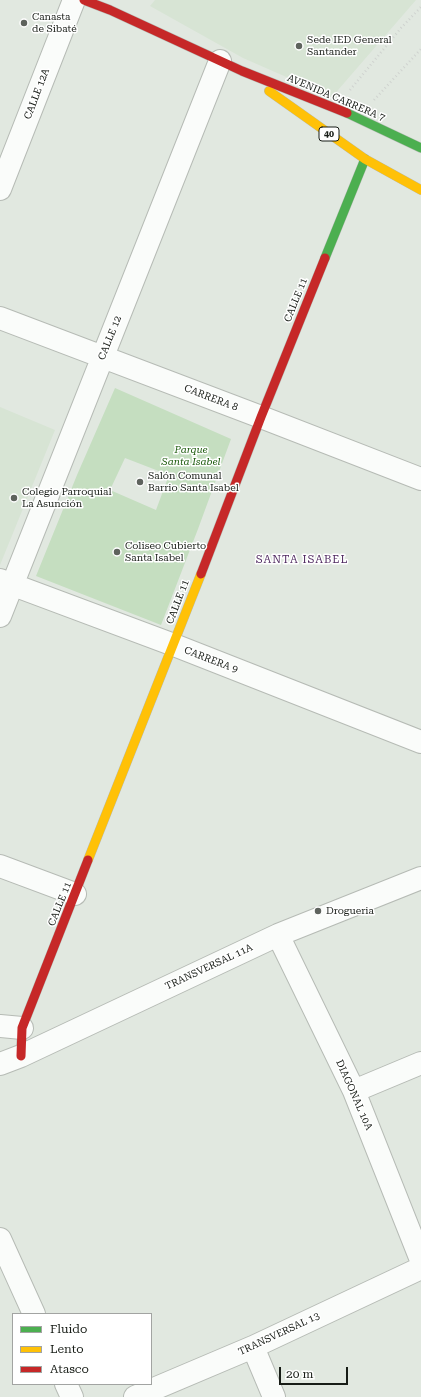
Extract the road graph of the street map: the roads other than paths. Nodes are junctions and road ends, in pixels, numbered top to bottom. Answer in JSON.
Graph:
{"nodes":[{"id":1,"x":74,"y":0,"type":"edge"},
{"id":2,"x":84,"y":0,"type":"edge"},
{"id":3,"x":114,"y":5,"type":"edge"},
{"id":4,"x":220,"y":61,"type":"junction"},
{"id":5,"x":242,"y":71,"type":"junction"},
{"id":6,"x":421,"y":148,"type":"edge"},
{"id":7,"x":365,"y":159,"type":"junction"},
{"id":8,"x":0,"y":189,"type":"edge"},
{"id":9,"x":421,"y":190,"type":"edge"},
{"id":10,"x":0,"y":318,"type":"edge"},
{"id":11,"x":102,"y":357,"type":"junction"},
{"id":12,"x":261,"y":417,"type":"junction"},
{"id":13,"x":421,"y":479,"type":"edge"},
{"id":14,"x":6,"y":582,"type":"edge"},
{"id":15,"x":0,"y":616,"type":"edge"},
{"id":16,"x":174,"y":645,"type":"junction"},
{"id":17,"x":421,"y":742,"type":"edge"},
{"id":18,"x":0,"y":866,"type":"edge"},
{"id":19,"x":421,"y":878,"type":"edge"},
{"id":20,"x":75,"y":894,"type":"junction"},
{"id":21,"x":278,"y":935,"type":"junction"},
{"id":22,"x":0,"y":1026,"type":"edge"},
{"id":23,"x":22,"y":1028,"type":"junction"},
{"id":24,"x":21,"y":1056,"type":"junction"},
{"id":25,"x":421,"y":1063,"type":"edge"},
{"id":26,"x":0,"y":1064,"type":"edge"},
{"id":27,"x":354,"y":1091,"type":"junction"},
{"id":28,"x":0,"y":1239,"type":"edge"},
{"id":29,"x":421,"y":1260,"type":"edge"},
{"id":30,"x":421,"y":1268,"type":"edge"},
{"id":31,"x":34,"y":1313,"type":"edge"},
{"id":32,"x":253,"y":1347,"type":"junction"},
{"id":33,"x":66,"y":1385,"type":"edge"},
{"id":34,"x":72,"y":1397,"type":"edge"},
{"id":35,"x":135,"y":1397,"type":"edge"},
{"id":36,"x":274,"y":1397,"type":"edge"}],
"edges":[{"from":1,"to":8,"type":"street","name":"CALLE 12A"},
{"from":2,"to":3,"type":"street","name":"AVENIDA CARRERA 7","number":"40"},
{"from":3,"to":4,"type":"street","name":"AVENIDA CARRERA 7","number":"40"},
{"from":4,"to":5,"type":"street","name":"AVENIDA CARRERA 7","number":"40"},
{"from":4,"to":11,"type":"street","name":"CALLE 12"},
{"from":5,"to":6,"type":"street","name":"AVENIDA CARRERA 7","number":"40"},
{"from":5,"to":7,"type":"street","name":"AVENIDA CARRERA 7","number":"40"},
{"from":7,"to":9,"type":"street","name":"AVENIDA CARRERA 7","number":"40"},
{"from":7,"to":12,"type":"street","name":"CALLE 11"},
{"from":10,"to":11,"type":"street","name":"CARRERA 8"},
{"from":11,"to":12,"type":"street","name":"CARRERA 8"},
{"from":11,"to":14,"type":"street","name":"CALLE 12"},
{"from":12,"to":13,"type":"street","name":"CARRERA 8"},
{"from":12,"to":16,"type":"street","name":"CALLE 11"},
{"from":14,"to":15,"type":"street","name":"CALLE 12"},
{"from":14,"to":16,"type":"street","name":"CARRERA 9"},
{"from":16,"to":17,"type":"street","name":"CARRERA 9"},
{"from":16,"to":20,"type":"street","name":"CALLE 11"},
{"from":18,"to":20,"type":"street"},
{"from":19,"to":21,"type":"street","name":"TRANSVERSAL 11A"},
{"from":20,"to":23,"type":"street","name":"CALLE 11"},
{"from":21,"to":24,"type":"street","name":"TRANSVERSAL 11A"},
{"from":21,"to":27,"type":"street","name":"DIAGONAL 10A"},
{"from":22,"to":23,"type":"street"},
{"from":23,"to":24,"type":"street","name":"CALLE 11"},
{"from":24,"to":26,"type":"street","name":"TRANSVERSAL 11A"},
{"from":25,"to":27,"type":"street"},
{"from":27,"to":29,"type":"street","name":"DIAGONAL 10A"},
{"from":28,"to":31,"type":"street"},
{"from":30,"to":32,"type":"street","name":"TRANSVERSAL 13"},
{"from":32,"to":35,"type":"street","name":"TRANSVERSAL 13"},
{"from":32,"to":36,"type":"street"},
{"from":33,"to":34,"type":"street"}]}
